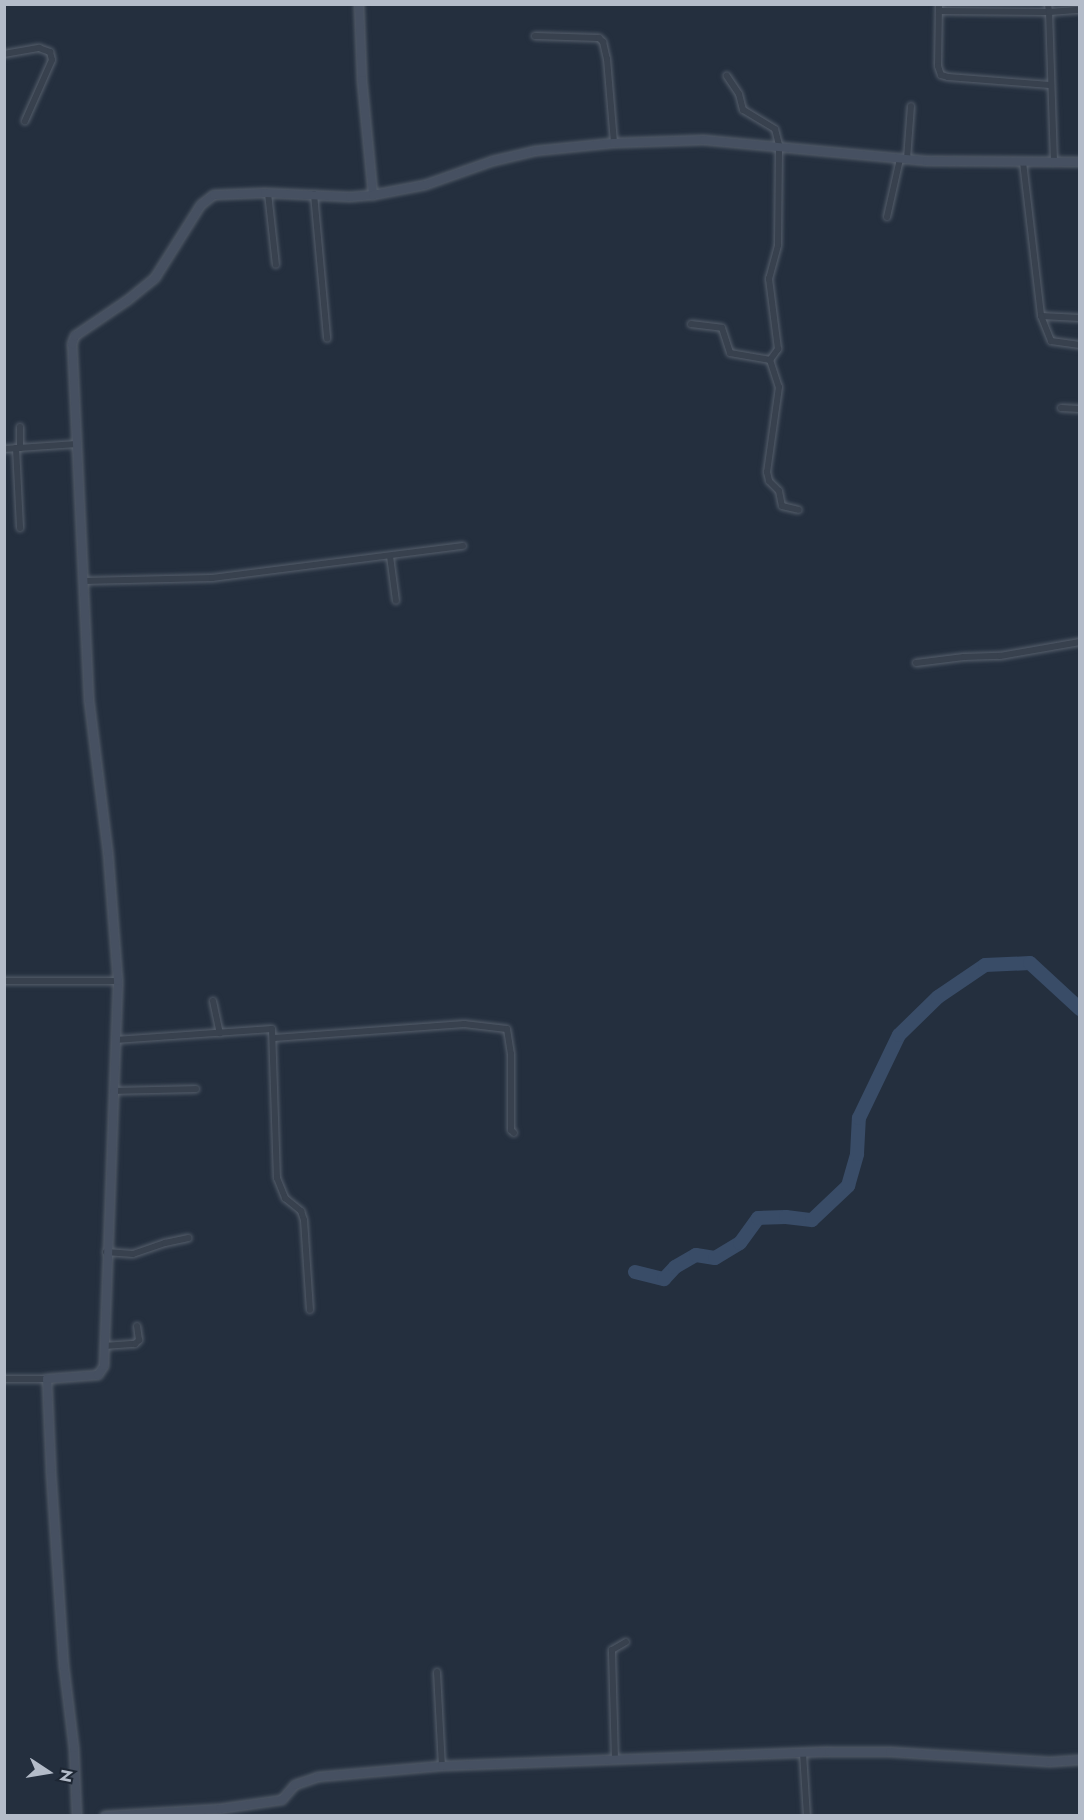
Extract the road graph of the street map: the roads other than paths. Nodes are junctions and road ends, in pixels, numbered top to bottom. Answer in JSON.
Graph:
{"nodes":[{"id":1,"x":359,"y":4,"type":"edge"},
{"id":2,"x":939,"y":8,"type":"edge"},
{"id":3,"x":1048,"y":8,"type":"edge"},
{"id":4,"x":1080,"y":10,"type":"edge"},
{"id":5,"x":535,"y":36,"type":"dead end"},
{"id":6,"x":4,"y":54,"type":"edge"},
{"id":7,"x":727,"y":76,"type":"dead end"},
{"id":8,"x":1050,"y":85,"type":"junction"},
{"id":9,"x":911,"y":106,"type":"dead end"},
{"id":10,"x":25,"y":121,"type":"dead end"},
{"id":11,"x":614,"y":143,"type":"junction"},
{"id":12,"x":779,"y":145,"type":"junction"},
{"id":13,"x":903,"y":159,"type":"junction"},
{"id":14,"x":1023,"y":162,"type":"junction"},
{"id":15,"x":1054,"y":162,"type":"junction"},
{"id":16,"x":1080,"y":162,"type":"edge"},
{"id":17,"x":268,"y":193,"type":"junction"},
{"id":18,"x":314,"y":194,"type":"junction"},
{"id":19,"x":373,"y":195,"type":"junction"},
{"id":20,"x":887,"y":217,"type":"dead end"},
{"id":21,"x":276,"y":265,"type":"dead end"},
{"id":22,"x":1041,"y":316,"type":"junction"},
{"id":23,"x":1080,"y":318,"type":"edge"},
{"id":24,"x":691,"y":324,"type":"dead end"},
{"id":25,"x":327,"y":338,"type":"dead end"},
{"id":26,"x":1080,"y":345,"type":"edge"},
{"id":27,"x":770,"y":360,"type":"junction"},
{"id":28,"x":1061,"y":408,"type":"dead end"},
{"id":29,"x":1080,"y":409,"type":"edge"},
{"id":30,"x":20,"y":427,"type":"dead end"},
{"id":31,"x":77,"y":444,"type":"junction"},
{"id":32,"x":18,"y":448,"type":"junction"},
{"id":33,"x":4,"y":449,"type":"edge"},
{"id":34,"x":799,"y":510,"type":"dead end"},
{"id":35,"x":20,"y":528,"type":"dead end"},
{"id":36,"x":462,"y":546,"type":"dead end"},
{"id":37,"x":390,"y":556,"type":"junction"},
{"id":38,"x":82,"y":580,"type":"junction"},
{"id":39,"x":396,"y":601,"type":"dead end"},
{"id":40,"x":1080,"y":642,"type":"edge"},
{"id":41,"x":916,"y":663,"type":"dead end"},
{"id":42,"x":4,"y":981,"type":"edge"},
{"id":43,"x":118,"y":981,"type":"junction"},
{"id":44,"x":213,"y":1001,"type":"dead end"},
{"id":45,"x":220,"y":1032,"type":"junction"},
{"id":46,"x":274,"y":1038,"type":"junction"},
{"id":47,"x":115,"y":1041,"type":"junction"},
{"id":48,"x":196,"y":1089,"type":"dead end"},
{"id":49,"x":114,"y":1091,"type":"junction"},
{"id":50,"x":514,"y":1133,"type":"dead end"},
{"id":51,"x":188,"y":1238,"type":"dead end"},
{"id":52,"x":106,"y":1252,"type":"junction"},
{"id":53,"x":310,"y":1310,"type":"dead end"},
{"id":54,"x":137,"y":1326,"type":"dead end"},
{"id":55,"x":104,"y":1346,"type":"junction"},
{"id":56,"x":4,"y":1379,"type":"edge"},
{"id":57,"x":47,"y":1379,"type":"junction"},
{"id":58,"x":626,"y":1642,"type":"dead end"},
{"id":59,"x":437,"y":1672,"type":"dead end"},
{"id":60,"x":803,"y":1753,"type":"junction"},
{"id":61,"x":615,"y":1760,"type":"junction"},
{"id":62,"x":1080,"y":1760,"type":"edge"},
{"id":63,"x":442,"y":1766,"type":"junction"},
{"id":64,"x":220,"y":1812,"type":"edge"},
{"id":65,"x":77,"y":1815,"type":"edge"},
{"id":66,"x":105,"y":1815,"type":"edge"},
{"id":67,"x":807,"y":1815,"type":"edge"}],
"edges":[{"from":1,"to":19,"type":"street"},
{"from":2,"to":3,"type":"street"},
{"from":2,"to":8,"type":"street"},
{"from":3,"to":4,"type":"street"},
{"from":3,"to":8,"type":"street"},
{"from":5,"to":11,"type":"street"},
{"from":6,"to":10,"type":"street"},
{"from":7,"to":12,"type":"street"},
{"from":8,"to":15,"type":"street"},
{"from":9,"to":13,"type":"street"},
{"from":11,"to":12,"type":"street"},
{"from":11,"to":19,"type":"street"},
{"from":12,"to":13,"type":"street"},
{"from":12,"to":27,"type":"street"},
{"from":13,"to":14,"type":"street"},
{"from":13,"to":20,"type":"street"},
{"from":14,"to":15,"type":"street"},
{"from":14,"to":22,"type":"street"},
{"from":15,"to":16,"type":"street"},
{"from":17,"to":18,"type":"street"},
{"from":17,"to":21,"type":"street"},
{"from":17,"to":31,"type":"street"},
{"from":18,"to":19,"type":"street"},
{"from":18,"to":25,"type":"street"},
{"from":22,"to":23,"type":"street"},
{"from":22,"to":26,"type":"street"},
{"from":24,"to":27,"type":"street"},
{"from":27,"to":34,"type":"street"},
{"from":28,"to":29,"type":"street"},
{"from":30,"to":32,"type":"street"},
{"from":31,"to":32,"type":"street"},
{"from":31,"to":38,"type":"street"},
{"from":32,"to":33,"type":"street"},
{"from":32,"to":35,"type":"street"},
{"from":36,"to":37,"type":"street"},
{"from":37,"to":38,"type":"street"},
{"from":37,"to":39,"type":"street"},
{"from":38,"to":43,"type":"street"},
{"from":40,"to":41,"type":"street"},
{"from":42,"to":43,"type":"street"},
{"from":43,"to":47,"type":"street"},
{"from":44,"to":45,"type":"street"},
{"from":45,"to":46,"type":"street"},
{"from":45,"to":47,"type":"street"},
{"from":46,"to":50,"type":"street"},
{"from":46,"to":53,"type":"street"},
{"from":47,"to":49,"type":"street"},
{"from":48,"to":49,"type":"street"},
{"from":49,"to":52,"type":"street"},
{"from":51,"to":52,"type":"street"},
{"from":52,"to":55,"type":"street"},
{"from":54,"to":55,"type":"street"},
{"from":55,"to":57,"type":"street"},
{"from":56,"to":57,"type":"street"},
{"from":57,"to":65,"type":"street"},
{"from":58,"to":61,"type":"street"},
{"from":59,"to":63,"type":"street"},
{"from":60,"to":61,"type":"street"},
{"from":60,"to":62,"type":"street"},
{"from":60,"to":67,"type":"street"},
{"from":61,"to":63,"type":"street"},
{"from":63,"to":64,"type":"street"},
{"from":64,"to":66,"type":"street"}]}
